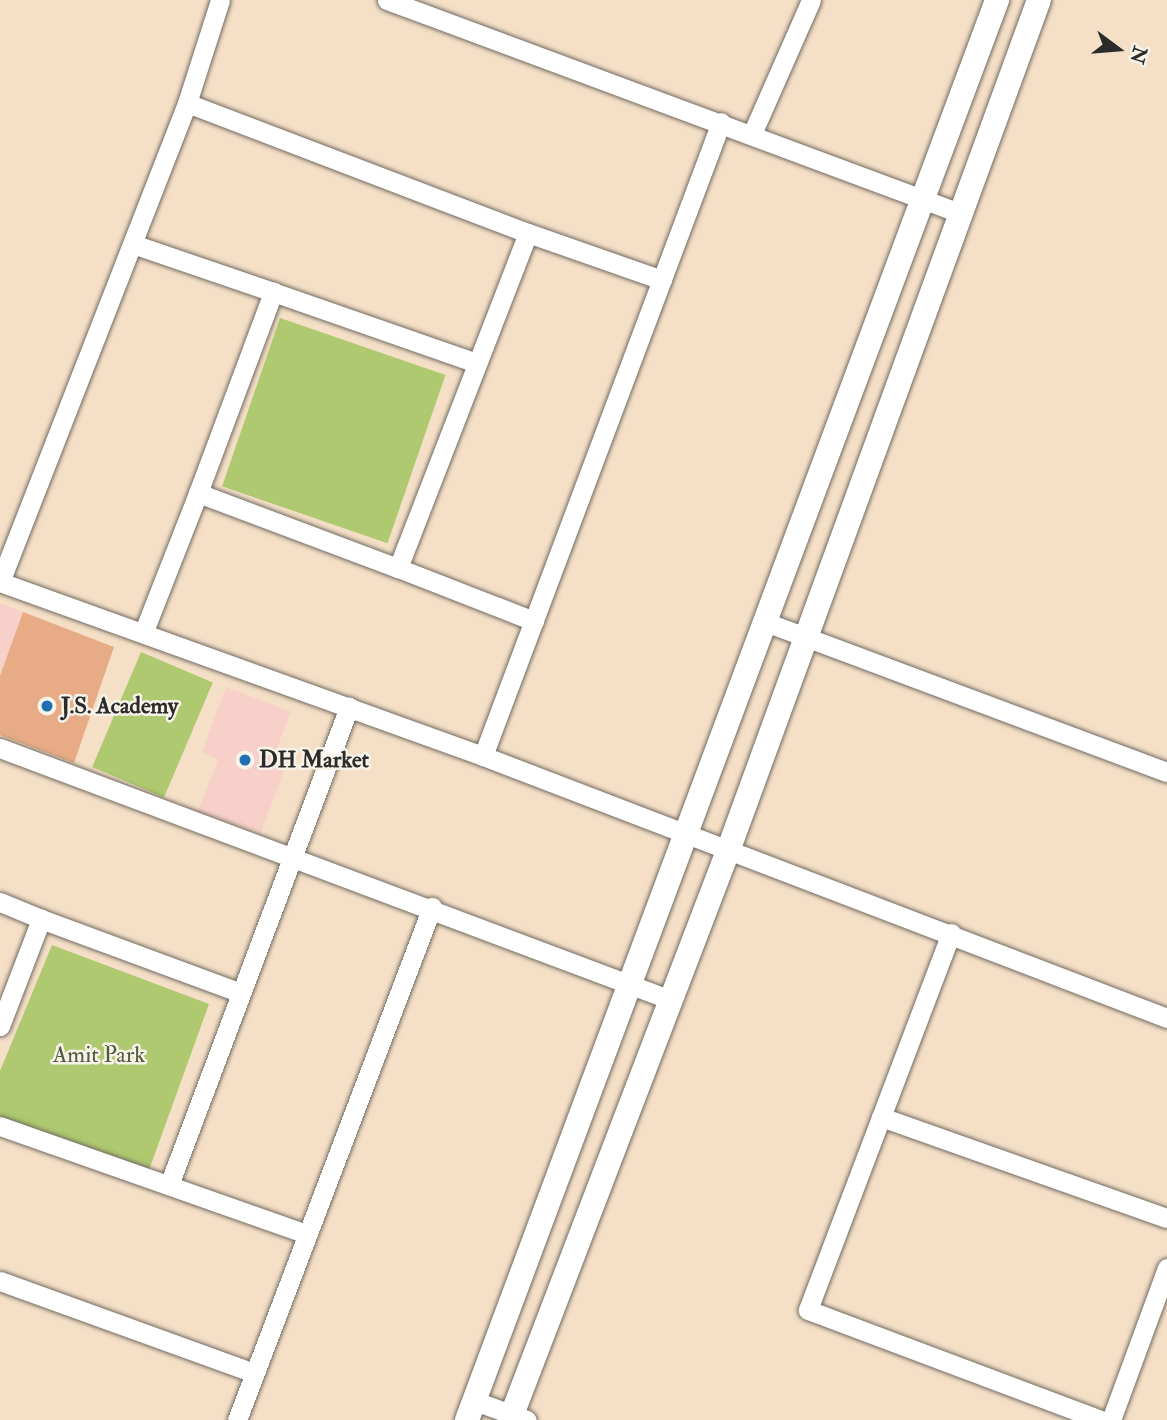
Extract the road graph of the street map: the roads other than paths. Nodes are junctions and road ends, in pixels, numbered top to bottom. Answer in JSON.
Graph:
{"nodes":[{"id":1,"x":220,"y":0,"type":"edge"},
{"id":2,"x":387,"y":0,"type":"edge"},
{"id":3,"x":811,"y":0,"type":"edge"},
{"id":4,"x":997,"y":0,"type":"edge"},
{"id":5,"x":1039,"y":0,"type":"edge"},
{"id":6,"x":187,"y":103,"type":"junction"},
{"id":7,"x":721,"y":122,"type":"junction"},
{"id":8,"x":752,"y":134,"type":"junction"},
{"id":9,"x":922,"y":198,"type":"junction"},
{"id":10,"x":962,"y":214,"type":"junction"},
{"id":11,"x":528,"y":233,"type":"junction"},
{"id":12,"x":133,"y":244,"type":"junction"},
{"id":13,"x":662,"y":280,"type":"junction"},
{"id":14,"x":274,"y":292,"type":"junction"},
{"id":15,"x":477,"y":363,"type":"junction"},
{"id":16,"x":198,"y":493,"type":"junction"},
{"id":17,"x":398,"y":568,"type":"junction"},
{"id":18,"x":0,"y":582,"type":"edge"},
{"id":19,"x":534,"y":621,"type":"junction"},
{"id":20,"x":768,"y":624,"type":"junction"},
{"id":21,"x":144,"y":631,"type":"junction"},
{"id":22,"x":806,"y":639,"type":"junction"},
{"id":23,"x":349,"y":707,"type":"junction"},
{"id":24,"x":0,"y":748,"type":"edge"},
{"id":25,"x":483,"y":756,"type":"junction"},
{"id":26,"x":1167,"y":772,"type":"edge"},
{"id":27,"x":690,"y":837,"type":"junction"},
{"id":28,"x":728,"y":851,"type":"junction"},
{"id":29,"x":292,"y":855,"type":"junction"},
{"id":30,"x":0,"y":902,"type":"edge"},
{"id":31,"x":432,"y":908,"type":"junction"},
{"id":32,"x":41,"y":919,"type":"junction"},
{"id":33,"x":951,"y":933,"type":"junction"},
{"id":34,"x":632,"y":986,"type":"junction"},
{"id":35,"x":241,"y":993,"type":"junction"},
{"id":36,"x":671,"y":1000,"type":"junction"},
{"id":37,"x":1167,"y":1018,"type":"edge"},
{"id":38,"x":0,"y":1026,"type":"edge"},
{"id":39,"x":881,"y":1117,"type":"junction"},
{"id":40,"x":0,"y":1126,"type":"edge"},
{"id":41,"x":169,"y":1185,"type":"junction"},
{"id":42,"x":1167,"y":1218,"type":"edge"},
{"id":43,"x":307,"y":1234,"type":"junction"},
{"id":44,"x":1167,"y":1268,"type":"edge"},
{"id":45,"x":0,"y":1281,"type":"edge"},
{"id":46,"x":254,"y":1373,"type":"junction"},
{"id":47,"x":471,"y":1410,"type":"edge"},
{"id":48,"x":517,"y":1418,"type":"edge"},
{"id":49,"x":237,"y":1420,"type":"edge"},
{"id":50,"x":1101,"y":1420,"type":"edge"},
{"id":51,"x":1111,"y":1420,"type":"edge"}],
"edges":[{"from":1,"to":6,"type":"street"},
{"from":2,"to":7,"type":"street"},
{"from":3,"to":8,"type":"street"},
{"from":4,"to":9,"type":"street"},
{"from":5,"to":10,"type":"street"},
{"from":6,"to":11,"type":"street"},
{"from":6,"to":12,"type":"street"},
{"from":7,"to":8,"type":"street"},
{"from":7,"to":13,"type":"street"},
{"from":8,"to":9,"type":"street"},
{"from":9,"to":10,"type":"street"},
{"from":9,"to":20,"type":"street"},
{"from":10,"to":22,"type":"street"},
{"from":11,"to":13,"type":"street"},
{"from":11,"to":15,"type":"street"},
{"from":12,"to":14,"type":"street"},
{"from":12,"to":18,"type":"street"},
{"from":13,"to":19,"type":"street"},
{"from":14,"to":15,"type":"street"},
{"from":14,"to":16,"type":"street"},
{"from":15,"to":17,"type":"street"},
{"from":16,"to":17,"type":"street"},
{"from":16,"to":21,"type":"street"},
{"from":17,"to":19,"type":"street"},
{"from":18,"to":21,"type":"street"},
{"from":19,"to":25,"type":"street"},
{"from":20,"to":22,"type":"street"},
{"from":20,"to":27,"type":"street"},
{"from":21,"to":23,"type":"street"},
{"from":22,"to":26,"type":"street"},
{"from":22,"to":28,"type":"street"},
{"from":23,"to":25,"type":"street"},
{"from":23,"to":29,"type":"street"},
{"from":24,"to":29,"type":"street"},
{"from":25,"to":27,"type":"street"},
{"from":27,"to":28,"type":"street"},
{"from":27,"to":34,"type":"street"},
{"from":28,"to":33,"type":"street"},
{"from":28,"to":36,"type":"street"},
{"from":29,"to":31,"type":"street"},
{"from":29,"to":35,"type":"street"},
{"from":30,"to":32,"type":"street"},
{"from":31,"to":34,"type":"street"},
{"from":31,"to":43,"type":"street"},
{"from":32,"to":35,"type":"street"},
{"from":32,"to":38,"type":"street"},
{"from":33,"to":37,"type":"street"},
{"from":33,"to":39,"type":"street"},
{"from":34,"to":36,"type":"street"},
{"from":34,"to":47,"type":"street"},
{"from":35,"to":41,"type":"street"},
{"from":36,"to":48,"type":"street"},
{"from":39,"to":42,"type":"street"},
{"from":39,"to":50,"type":"street"},
{"from":40,"to":41,"type":"street"},
{"from":41,"to":43,"type":"street"},
{"from":43,"to":46,"type":"street"},
{"from":44,"to":51,"type":"street"},
{"from":45,"to":46,"type":"street"},
{"from":46,"to":49,"type":"street"},
{"from":47,"to":48,"type":"street"}]}
